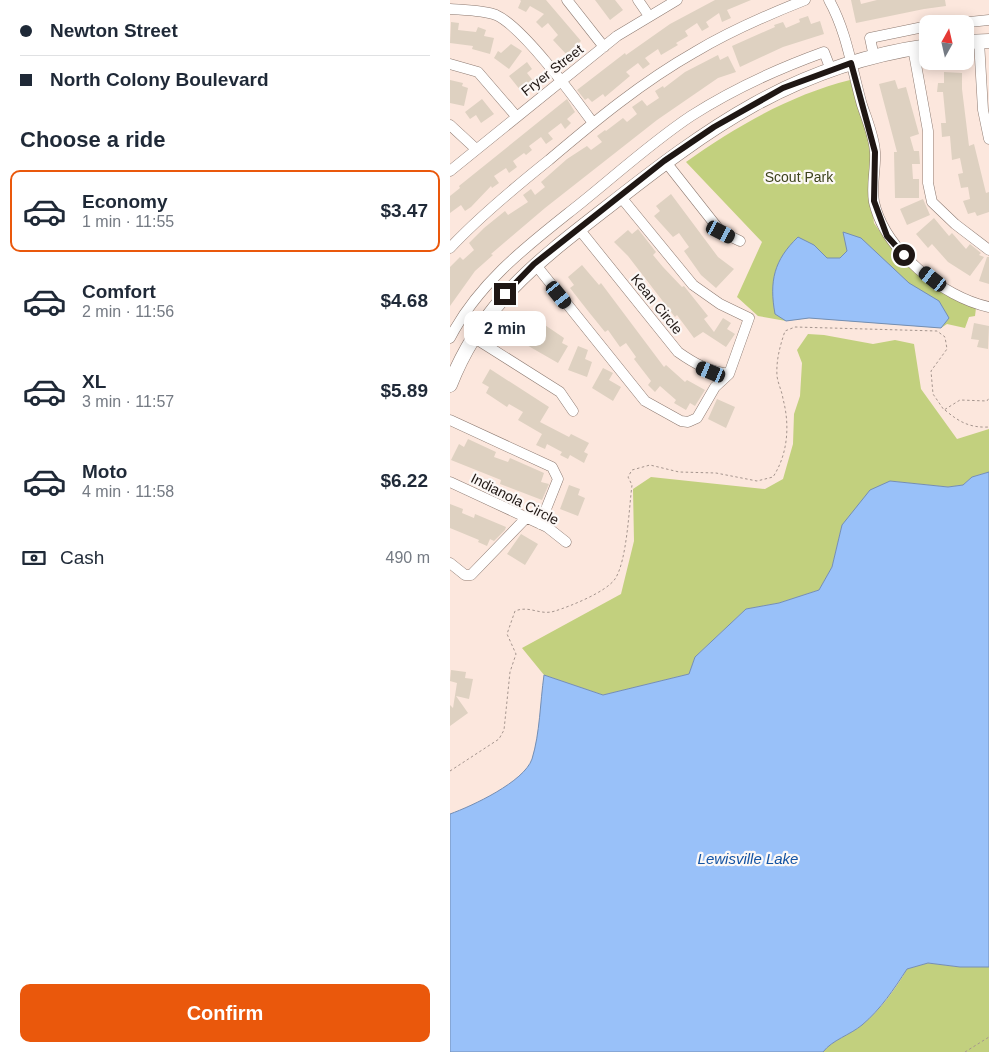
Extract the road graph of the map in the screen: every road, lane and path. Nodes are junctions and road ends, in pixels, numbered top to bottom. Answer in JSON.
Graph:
{"nodes":[{"id":1,"x":568,"y":0,"type":"edge"},
{"id":2,"x":638,"y":0,"type":"edge"},
{"id":3,"x":677,"y":0,"type":"edge"},
{"id":4,"x":804,"y":0,"type":"edge"},
{"id":5,"x":830,"y":0,"type":"edge"},
{"id":6,"x":450,"y":9,"type":"edge"},
{"id":7,"x":649,"y":16,"type":"junction"},
{"id":8,"x":989,"y":20,"type":"edge"},
{"id":9,"x":974,"y":22,"type":"edge"},
{"id":10,"x":919,"y":28,"type":"edge"},
{"id":11,"x":984,"y":41,"type":"edge"},
{"id":12,"x":604,"y":47,"type":"junction"},
{"id":13,"x":919,"y":47,"type":"edge"},
{"id":14,"x":913,"y":48,"type":"junction"},
{"id":15,"x":874,"y":57,"type":"junction"},
{"id":16,"x":851,"y":63,"type":"junction"},
{"id":17,"x":450,"y":64,"type":"edge"},
{"id":18,"x":831,"y":70,"type":"junction"},
{"id":19,"x":561,"y":80,"type":"junction"},
{"id":20,"x":516,"y":116,"type":"junction"},
{"id":21,"x":593,"y":123,"type":"junction"},
{"id":22,"x":450,"y":125,"type":"edge"},
{"id":23,"x":989,"y":140,"type":"edge"},
{"id":24,"x":476,"y":149,"type":"junction"},
{"id":25,"x":664,"y":161,"type":"junction"},
{"id":26,"x":450,"y":171,"type":"edge"},
{"id":27,"x":620,"y":196,"type":"junction"},
{"id":28,"x":579,"y":229,"type":"junction"},
{"id":29,"x":740,"y":241,"type":"dead end"},
{"id":30,"x":450,"y":248,"type":"edge"},
{"id":31,"x":989,"y":250,"type":"edge"},
{"id":32,"x":534,"y":264,"type":"junction"},
{"id":33,"x":989,"y":307,"type":"edge"},
{"id":34,"x":473,"y":337,"type":"junction"},
{"id":35,"x":450,"y":338,"type":"edge"},
{"id":36,"x":729,"y":374,"type":"junction"},
{"id":37,"x":450,"y":385,"type":"edge"},
{"id":38,"x":989,"y":398,"type":"edge"},
{"id":39,"x":944,"y":410,"type":"junction"},
{"id":40,"x":573,"y":411,"type":"dead end"},
{"id":41,"x":450,"y":420,"type":"edge"},
{"id":42,"x":989,"y":427,"type":"edge"},
{"id":43,"x":450,"y":482,"type":"edge"},
{"id":44,"x":526,"y":518,"type":"junction"},
{"id":45,"x":540,"y":524,"type":"junction"},
{"id":46,"x":566,"y":542,"type":"dead end"},
{"id":47,"x":450,"y":563,"type":"edge"},
{"id":48,"x":450,"y":771,"type":"edge"},
{"id":49,"x":989,"y":1037,"type":"edge"},
{"id":50,"x":965,"y":1052,"type":"edge"}],
"edges":[{"from":1,"to":12,"type":"street"},
{"from":2,"to":7,"type":"street"},
{"from":3,"to":7,"type":"street","name":"Fryer Street"},
{"from":4,"to":21,"type":"street"},
{"from":5,"to":16,"type":"street"},
{"from":6,"to":19,"type":"street"},
{"from":7,"to":12,"type":"street","name":"Fryer Street"},
{"from":8,"to":9,"type":"street"},
{"from":10,"to":15,"type":"street"},
{"from":11,"to":23,"type":"street"},
{"from":12,"to":19,"type":"street","name":"Fryer Street"},
{"from":13,"to":14,"type":"main road"},
{"from":14,"to":15,"type":"main road"},
{"from":14,"to":31,"type":"street"},
{"from":15,"to":16,"type":"main road"},
{"from":16,"to":18,"type":"main road"},
{"from":16,"to":33,"type":"street"},
{"from":17,"to":20,"type":"street"},
{"from":18,"to":25,"type":"main road"},
{"from":18,"to":35,"type":"street"},
{"from":19,"to":20,"type":"street","name":"Fryer Street"},
{"from":19,"to":21,"type":"street"},
{"from":20,"to":24,"type":"street","name":"Fryer Street"},
{"from":21,"to":30,"type":"street"},
{"from":22,"to":24,"type":"street"},
{"from":24,"to":26,"type":"street","name":"Fryer Street"},
{"from":25,"to":27,"type":"main road"},
{"from":25,"to":29,"type":"street"},
{"from":27,"to":28,"type":"main road"},
{"from":27,"to":36,"type":"street"},
{"from":28,"to":32,"type":"main road"},
{"from":28,"to":36,"type":"street","name":"Kean Circle"},
{"from":32,"to":34,"type":"main road"},
{"from":32,"to":36,"type":"street"},
{"from":34,"to":37,"type":"main road"},
{"from":34,"to":40,"type":"street"},
{"from":38,"to":39,"type":"path"},
{"from":39,"to":42,"type":"path"},
{"from":39,"to":48,"type":"path"},
{"from":41,"to":45,"type":"street"},
{"from":43,"to":44,"type":"street","name":"Indianola Circle"},
{"from":44,"to":45,"type":"street","name":"Indianola Circle"},
{"from":44,"to":47,"type":"street"},
{"from":45,"to":46,"type":"street","name":"Indianola Circle"},
{"from":49,"to":50,"type":"path"}]}
